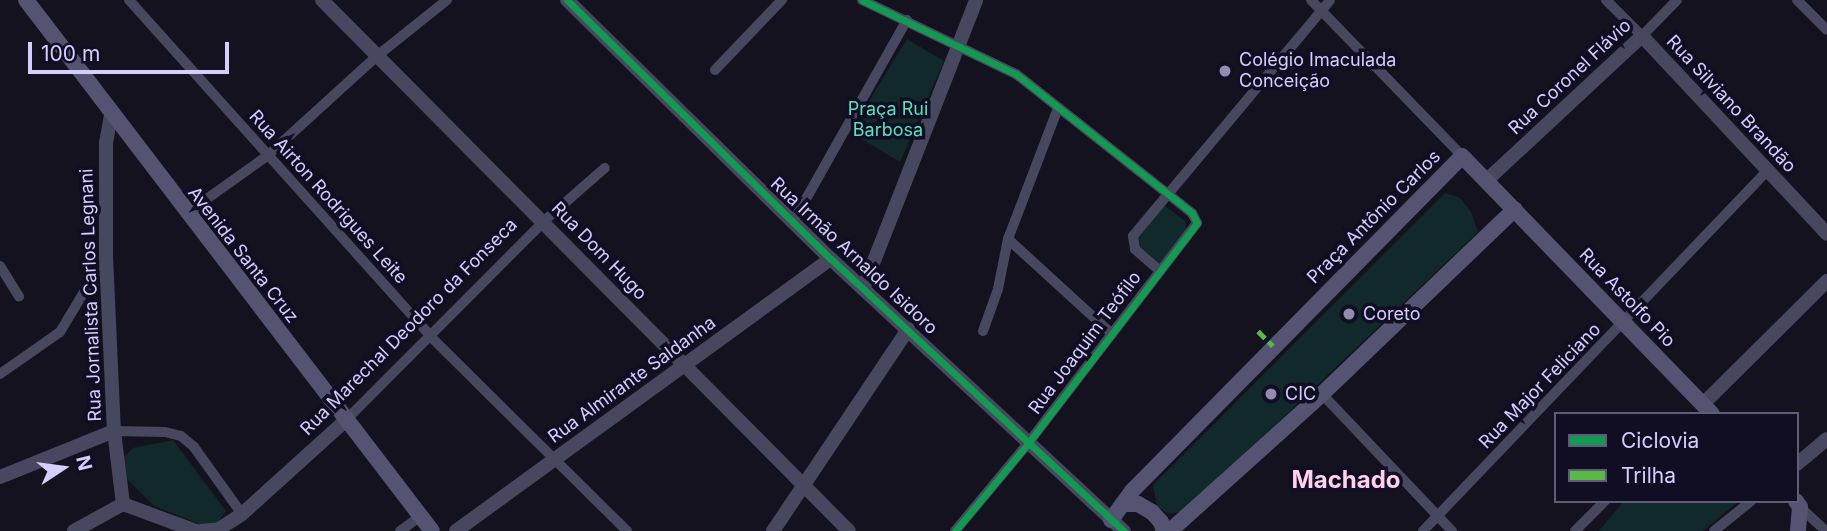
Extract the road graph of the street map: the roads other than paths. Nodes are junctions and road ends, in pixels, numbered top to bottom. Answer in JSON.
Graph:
{"nodes":[{"id":1,"x":26,"y":0,"type":"edge"},
{"id":2,"x":129,"y":0,"type":"edge"},
{"id":3,"x":321,"y":0,"type":"edge"},
{"id":4,"x":447,"y":0,"type":"edge"},
{"id":5,"x":567,"y":0,"type":"edge"},
{"id":6,"x":782,"y":0,"type":"edge"},
{"id":7,"x":862,"y":0,"type":"edge"},
{"id":8,"x":976,"y":0,"type":"edge"},
{"id":9,"x":1311,"y":0,"type":"edge"},
{"id":10,"x":1330,"y":0,"type":"edge"},
{"id":11,"x":1606,"y":0,"type":"edge"},
{"id":12,"x":1677,"y":0,"type":"edge"},
{"id":13,"x":1797,"y":0,"type":"edge"},
{"id":14,"x":1321,"y":10,"type":"junction"},
{"id":15,"x":907,"y":20,"type":"junction"},
{"id":16,"x":1827,"y":30,"type":"edge"},
{"id":17,"x":1642,"y":36,"type":"junction"},
{"id":18,"x":959,"y":44,"type":"junction"},
{"id":19,"x":377,"y":56,"type":"junction"},
{"id":20,"x":715,"y":70,"type":"dead end"},
{"id":21,"x":1058,"y":108,"type":"junction"},
{"id":22,"x":111,"y":115,"type":"junction"},
{"id":23,"x":267,"y":156,"type":"junction"},
{"id":24,"x":1462,"y":156,"type":"junction"},
{"id":25,"x":604,"y":168,"type":"dead end"},
{"id":26,"x":1767,"y":172,"type":"junction"},
{"id":27,"x":1487,"y":180,"type":"junction"},
{"id":28,"x":1166,"y":193,"type":"junction"},
{"id":29,"x":1515,"y":209,"type":"junction"},
{"id":30,"x":187,"y":213,"type":"junction"},
{"id":31,"x":543,"y":222,"type":"junction"},
{"id":32,"x":793,"y":222,"type":"junction"},
{"id":33,"x":1827,"y":234,"type":"edge"},
{"id":34,"x":1008,"y":239,"type":"junction"},
{"id":35,"x":106,"y":256,"type":"junction"},
{"id":36,"x":831,"y":259,"type":"junction"},
{"id":37,"x":0,"y":266,"type":"edge"},
{"id":38,"x":1160,"y":271,"type":"junction"},
{"id":39,"x":1827,"y":281,"type":"edge"},
{"id":40,"x":863,"y":289,"type":"junction"},
{"id":41,"x":19,"y":297,"type":"dead end"},
{"id":42,"x":1625,"y":323,"type":"junction"},
{"id":43,"x":908,"y":329,"type":"junction"},
{"id":44,"x":983,"y":331,"type":"dead end"},
{"id":45,"x":1112,"y":334,"type":"junction"},
{"id":46,"x":431,"y":337,"type":"junction"},
{"id":47,"x":684,"y":366,"type":"junction"},
{"id":48,"x":0,"y":374,"type":"edge"},
{"id":49,"x":1322,"y":394,"type":"junction"},
{"id":50,"x":1703,"y":411,"type":"edge"},
{"id":51,"x":346,"y":420,"type":"junction"},
{"id":52,"x":114,"y":431,"type":"junction"},
{"id":53,"x":1827,"y":439,"type":"edge"},
{"id":54,"x":1030,"y":441,"type":"junction"},
{"id":55,"x":555,"y":460,"type":"junction"},
{"id":56,"x":1799,"y":462,"type":"edge"},
{"id":57,"x":0,"y":477,"type":"edge"},
{"id":58,"x":804,"y":486,"type":"junction"},
{"id":59,"x":1604,"y":503,"type":"edge"},
{"id":60,"x":1749,"y":503,"type":"edge"},
{"id":61,"x":123,"y":504,"type":"junction"},
{"id":62,"x":1123,"y":504,"type":"junction"},
{"id":63,"x":1798,"y":504,"type":"edge"},
{"id":64,"x":242,"y":514,"type":"junction"},
{"id":65,"x":421,"y":516,"type":"junction"},
{"id":66,"x":1438,"y":516,"type":"junction"},
{"id":67,"x":1117,"y":525,"type":"edge"},
{"id":68,"x":1588,"y":526,"type":"edge"},
{"id":69,"x":74,"y":531,"type":"edge"},
{"id":70,"x":196,"y":531,"type":"edge"},
{"id":71,"x":201,"y":531,"type":"edge"},
{"id":72,"x":400,"y":531,"type":"edge"},
{"id":73,"x":432,"y":531,"type":"edge"},
{"id":74,"x":456,"y":531,"type":"edge"},
{"id":75,"x":626,"y":531,"type":"edge"},
{"id":76,"x":773,"y":531,"type":"edge"},
{"id":77,"x":849,"y":531,"type":"edge"},
{"id":78,"x":955,"y":531,"type":"edge"},
{"id":79,"x":1164,"y":531,"type":"edge"},
{"id":80,"x":1170,"y":531,"type":"edge"},
{"id":81,"x":1423,"y":531,"type":"edge"},
{"id":82,"x":1452,"y":531,"type":"edge"},
{"id":83,"x":1575,"y":531,"type":"edge"},
{"id":84,"x":1714,"y":531,"type":"edge"},
{"id":85,"x":1798,"y":531,"type":"edge"},
{"id":86,"x":1826,"y":531,"type":"edge"}],
"edges":[{"from":1,"to":22,"type":"main road","name":"Avenida Santa Cruz"},
{"from":2,"to":23,"type":"street","name":"Rua Airton Rodrigues Leite"},
{"from":3,"to":19,"type":"street","name":"Rua Dom Hugo"},
{"from":4,"to":19,"type":"street"},
{"from":5,"to":32,"type":"street","name":"Rua Irmão Arnaldo Isidoro"},
{"from":6,"to":20,"type":"street"},
{"from":7,"to":15,"type":"street"},
{"from":8,"to":18,"type":"street"},
{"from":9,"to":14,"type":"street"},
{"from":10,"to":14,"type":"street"},
{"from":11,"to":17,"type":"street","name":"Rua Silviano Brandão"},
{"from":12,"to":17,"type":"street","name":"Rua Coronel Flávio"},
{"from":13,"to":16,"type":"street"},
{"from":14,"to":24,"type":"street"},
{"from":14,"to":28,"type":"street"},
{"from":15,"to":18,"type":"street"},
{"from":15,"to":32,"type":"street"},
{"from":17,"to":26,"type":"street","name":"Rua Silviano Brandão"},
{"from":17,"to":27,"type":"street","name":"Rua Coronel Flávio"},
{"from":18,"to":21,"type":"street"},
{"from":18,"to":40,"type":"street"},
{"from":19,"to":23,"type":"street"},
{"from":19,"to":31,"type":"street","name":"Rua Dom Hugo"},
{"from":21,"to":28,"type":"street"},
{"from":21,"to":34,"type":"street"},
{"from":22,"to":30,"type":"main road","name":"Avenida Santa Cruz"},
{"from":22,"to":35,"type":"street","name":"Rua Jornalista Carlos Legnani"},
{"from":23,"to":30,"type":"street"},
{"from":23,"to":46,"type":"street","name":"Rua Airton Rodrigues Leite"},
{"from":24,"to":27,"type":"main road","name":"Praça Antônio Carlos"},
{"from":24,"to":62,"type":"main road","name":"Praça Antônio Carlos"},
{"from":25,"to":31,"type":"street","name":"Rua Marechal Deodoro da Fonseca"},
{"from":26,"to":33,"type":"street","name":"Rua Silviano Brandão"},
{"from":26,"to":42,"type":"street","name":"Rua Major Feliciano"},
{"from":27,"to":29,"type":"main road","name":"Praça Antônio Carlos"},
{"from":28,"to":38,"type":"street"},
{"from":28,"to":38,"type":"street","name":"Rua Joaquim Teófilo"},
{"from":29,"to":42,"type":"main road","name":"Rua Astolfo Pio"},
{"from":29,"to":49,"type":"main road"},
{"from":30,"to":51,"type":"main road","name":"Avenida Santa Cruz"},
{"from":31,"to":46,"type":"street","name":"Rua Marechal Deodoro da Fonseca"},
{"from":31,"to":47,"type":"street","name":"Rua Dom Hugo"},
{"from":32,"to":36,"type":"street","name":"Rua Irmão Arnaldo Isidoro"},
{"from":34,"to":44,"type":"street"},
{"from":34,"to":45,"type":"street"},
{"from":35,"to":48,"type":"street"},
{"from":35,"to":52,"type":"street","name":"Rua Jornalista Carlos Legnani"},
{"from":36,"to":40,"type":"street","name":"Rua Irmão Arnaldo Isidoro"},
{"from":36,"to":47,"type":"street","name":"Rua Almirante Saldanha"},
{"from":37,"to":41,"type":"street"},
{"from":38,"to":45,"type":"street","name":"Rua Joaquim Teófilo"},
{"from":39,"to":50,"type":"street"},
{"from":40,"to":43,"type":"street","name":"Rua Irmão Arnaldo Isidoro"},
{"from":42,"to":50,"type":"main road","name":"Rua Astolfo Pio"},
{"from":42,"to":66,"type":"street","name":"Rua Major Feliciano"},
{"from":43,"to":54,"type":"street","name":"Rua Irmão Arnaldo Isidoro"},
{"from":43,"to":58,"type":"street"},
{"from":45,"to":54,"type":"street","name":"Rua Joaquim Teófilo"},
{"from":46,"to":51,"type":"street","name":"Rua Marechal Deodoro da Fonseca"},
{"from":46,"to":55,"type":"street","name":"Rua Airton Rodrigues Leite"},
{"from":47,"to":55,"type":"street","name":"Rua Almirante Saldanha"},
{"from":47,"to":58,"type":"street","name":"Rua Dom Hugo"},
{"from":49,"to":66,"type":"street"},
{"from":49,"to":80,"type":"main road"},
{"from":51,"to":64,"type":"street","name":"Rua Marechal Deodoro da Fonseca"},
{"from":51,"to":65,"type":"main road","name":"Avenida Santa Cruz"},
{"from":52,"to":57,"type":"street"},
{"from":52,"to":61,"type":"street","name":"Rua Jornalista Carlos Legnani"},
{"from":52,"to":64,"type":"street"},
{"from":53,"to":56,"type":"street"},
{"from":54,"to":67,"type":"street","name":"Rua Irmão Arnaldo Isidoro"},
{"from":54,"to":78,"type":"street","name":"Rua Joaquim Teófilo"},
{"from":55,"to":74,"type":"street","name":"Rua Almirante Saldanha"},
{"from":55,"to":75,"type":"street","name":"Rua Airton Rodrigues Leite"},
{"from":58,"to":76,"type":"street"},
{"from":58,"to":77,"type":"street","name":"Rua Dom Hugo"},
{"from":59,"to":68,"type":"street"},
{"from":60,"to":84,"type":"street"},
{"from":61,"to":69,"type":"street"},
{"from":61,"to":70,"type":"street"},
{"from":62,"to":67,"type":"main road","name":"Praça Antônio Carlos"},
{"from":62,"to":79,"type":"main road"},
{"from":63,"to":85,"type":"main road"},
{"from":63,"to":86,"type":"street"},
{"from":64,"to":71,"type":"street","name":"Rua Marechal Deodoro da Fonseca"},
{"from":65,"to":72,"type":"street"},
{"from":65,"to":73,"type":"main road","name":"Avenida Santa Cruz"},
{"from":66,"to":81,"type":"street","name":"Rua Major Feliciano"},
{"from":66,"to":82,"type":"street"},
{"from":68,"to":83,"type":"street"}]}
